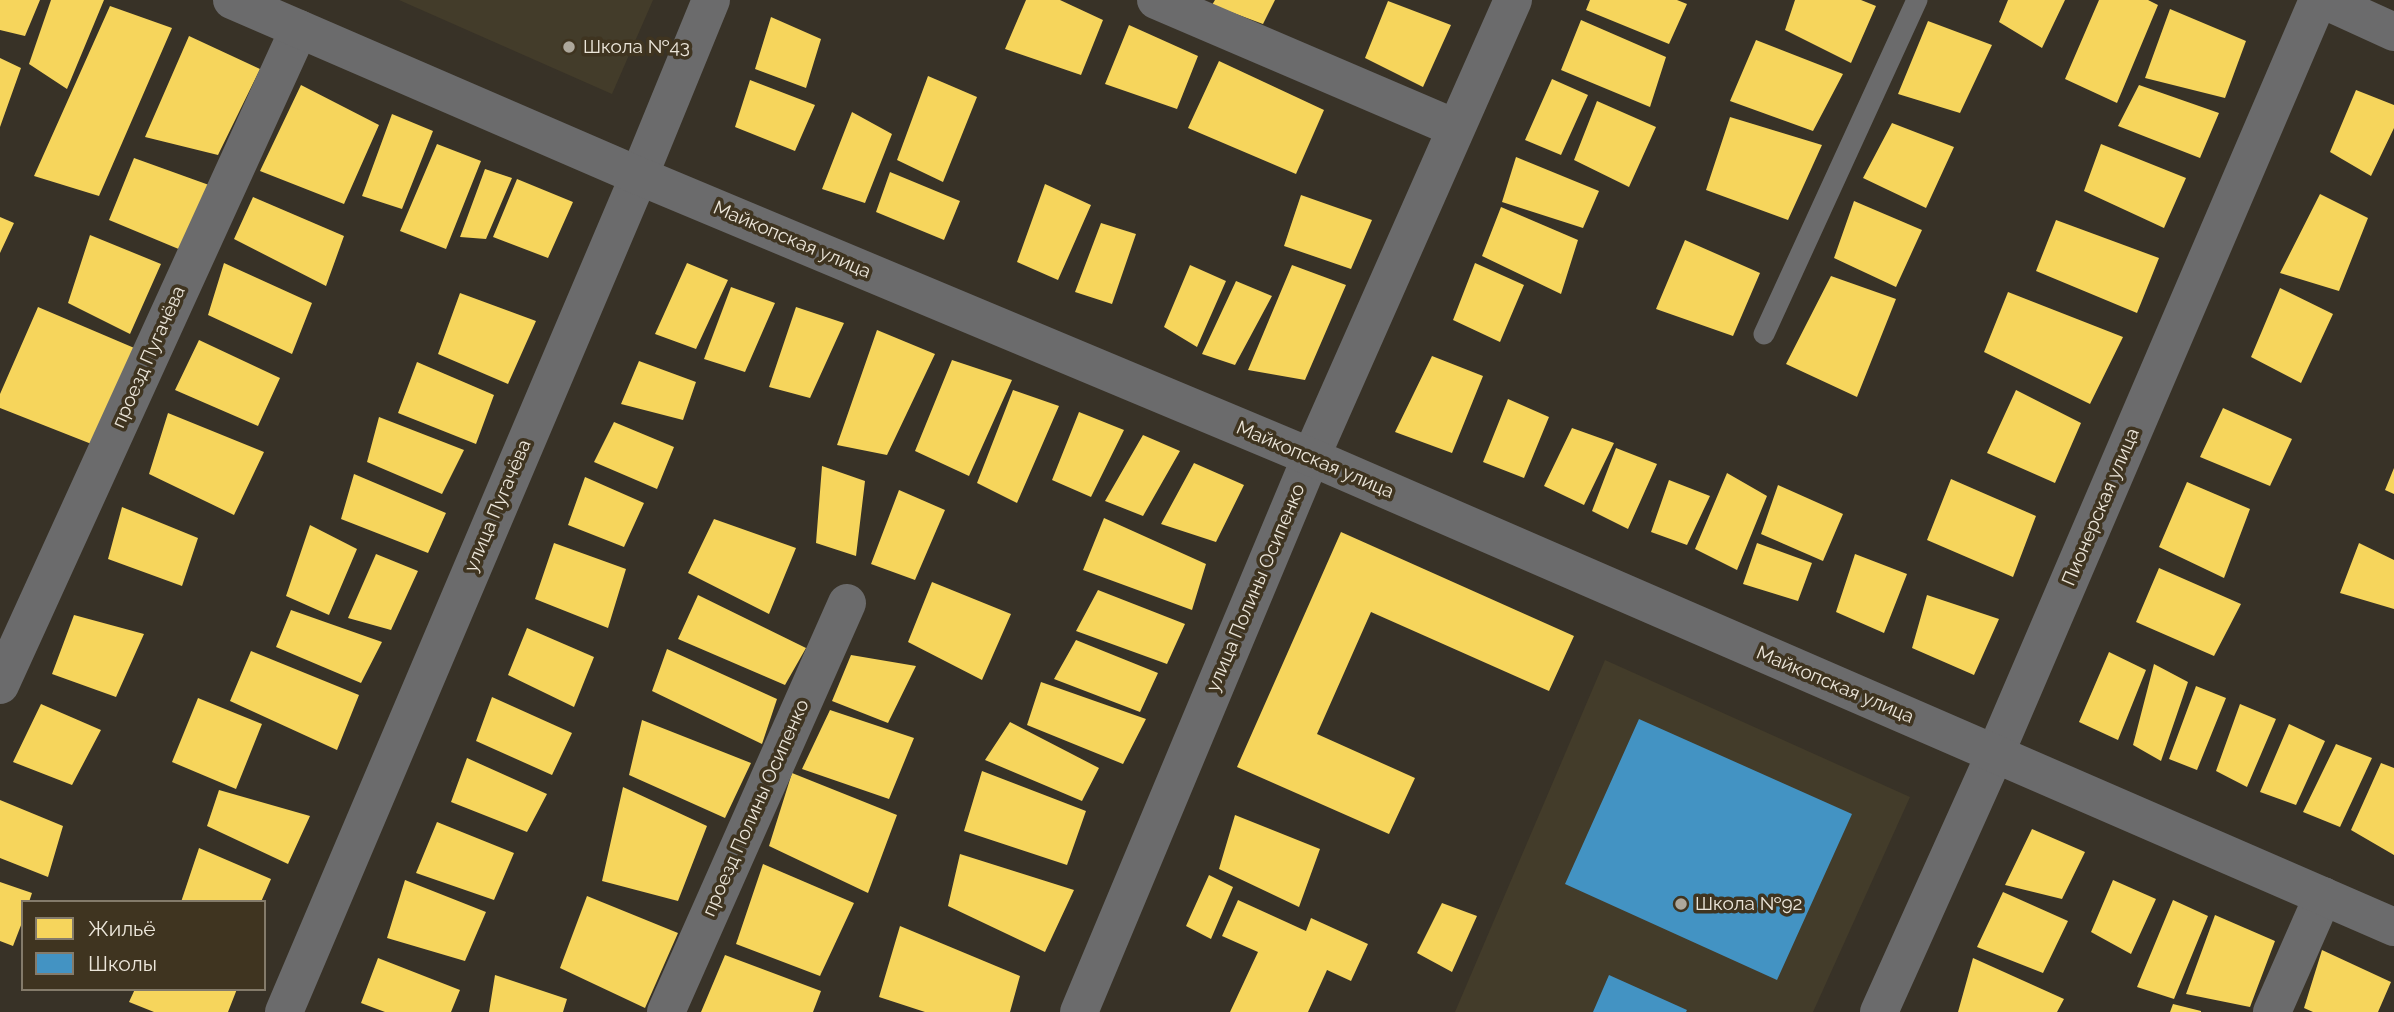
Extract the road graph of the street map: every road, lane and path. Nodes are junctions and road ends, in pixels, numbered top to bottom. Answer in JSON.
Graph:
{"nodes":[{"id":1,"x":232,"y":0,"type":"edge"},
{"id":2,"x":711,"y":0,"type":"edge"},
{"id":3,"x":1156,"y":0,"type":"edge"},
{"id":4,"x":1513,"y":0,"type":"edge"},
{"id":5,"x":1917,"y":0,"type":"edge"},
{"id":6,"x":2318,"y":0,"type":"edge"},
{"id":7,"x":2324,"y":0,"type":"edge"},
{"id":8,"x":299,"y":29,"type":"junction"},
{"id":9,"x":2394,"y":32,"type":"edge"},
{"id":10,"x":1455,"y":128,"type":"junction"},
{"id":11,"x":639,"y":176,"type":"junction"},
{"id":12,"x":1764,"y":334,"type":"dead end"},
{"id":13,"x":1311,"y":457,"type":"junction"},
{"id":14,"x":847,"y":603,"type":"dead end"},
{"id":15,"x":0,"y":685,"type":"edge"},
{"id":16,"x":1995,"y":754,"type":"junction"},
{"id":17,"x":2323,"y":896,"type":"junction"},
{"id":18,"x":2394,"y":927,"type":"edge"},
{"id":19,"x":284,"y":1012,"type":"edge"},
{"id":20,"x":666,"y":1012,"type":"edge"},
{"id":21,"x":1079,"y":1012,"type":"edge"},
{"id":22,"x":1879,"y":1012,"type":"edge"},
{"id":23,"x":2272,"y":1012,"type":"edge"}],
"edges":[{"from":1,"to":8,"type":"street","name":"Майкопская улица"},
{"from":2,"to":11,"type":"street","name":"улица Пугачёва"},
{"from":3,"to":10,"type":"street"},
{"from":4,"to":10,"type":"street","name":"улица Полины Осипенко"},
{"from":5,"to":12,"type":"lane"},
{"from":6,"to":16,"type":"street","name":"Пионерская улица"},
{"from":7,"to":9,"type":"street"},
{"from":8,"to":11,"type":"street","name":"Майкопская улица"},
{"from":8,"to":15,"type":"street","name":"проезд Пугачёва"},
{"from":10,"to":13,"type":"street","name":"улица Полины Осипенко"},
{"from":11,"to":13,"type":"street","name":"Майкопская улица"},
{"from":11,"to":19,"type":"street","name":"улица Пугачёва"},
{"from":13,"to":16,"type":"street","name":"Майкопская улица"},
{"from":13,"to":21,"type":"street","name":"улица Полины Осипенко"},
{"from":14,"to":20,"type":"street","name":"проезд Полины Осипенко"},
{"from":16,"to":17,"type":"street","name":"Майкопская улица"},
{"from":16,"to":22,"type":"street","name":"Пионерская улица"},
{"from":17,"to":18,"type":"street","name":"Майкопская улица"},
{"from":17,"to":23,"type":"street"}]}
